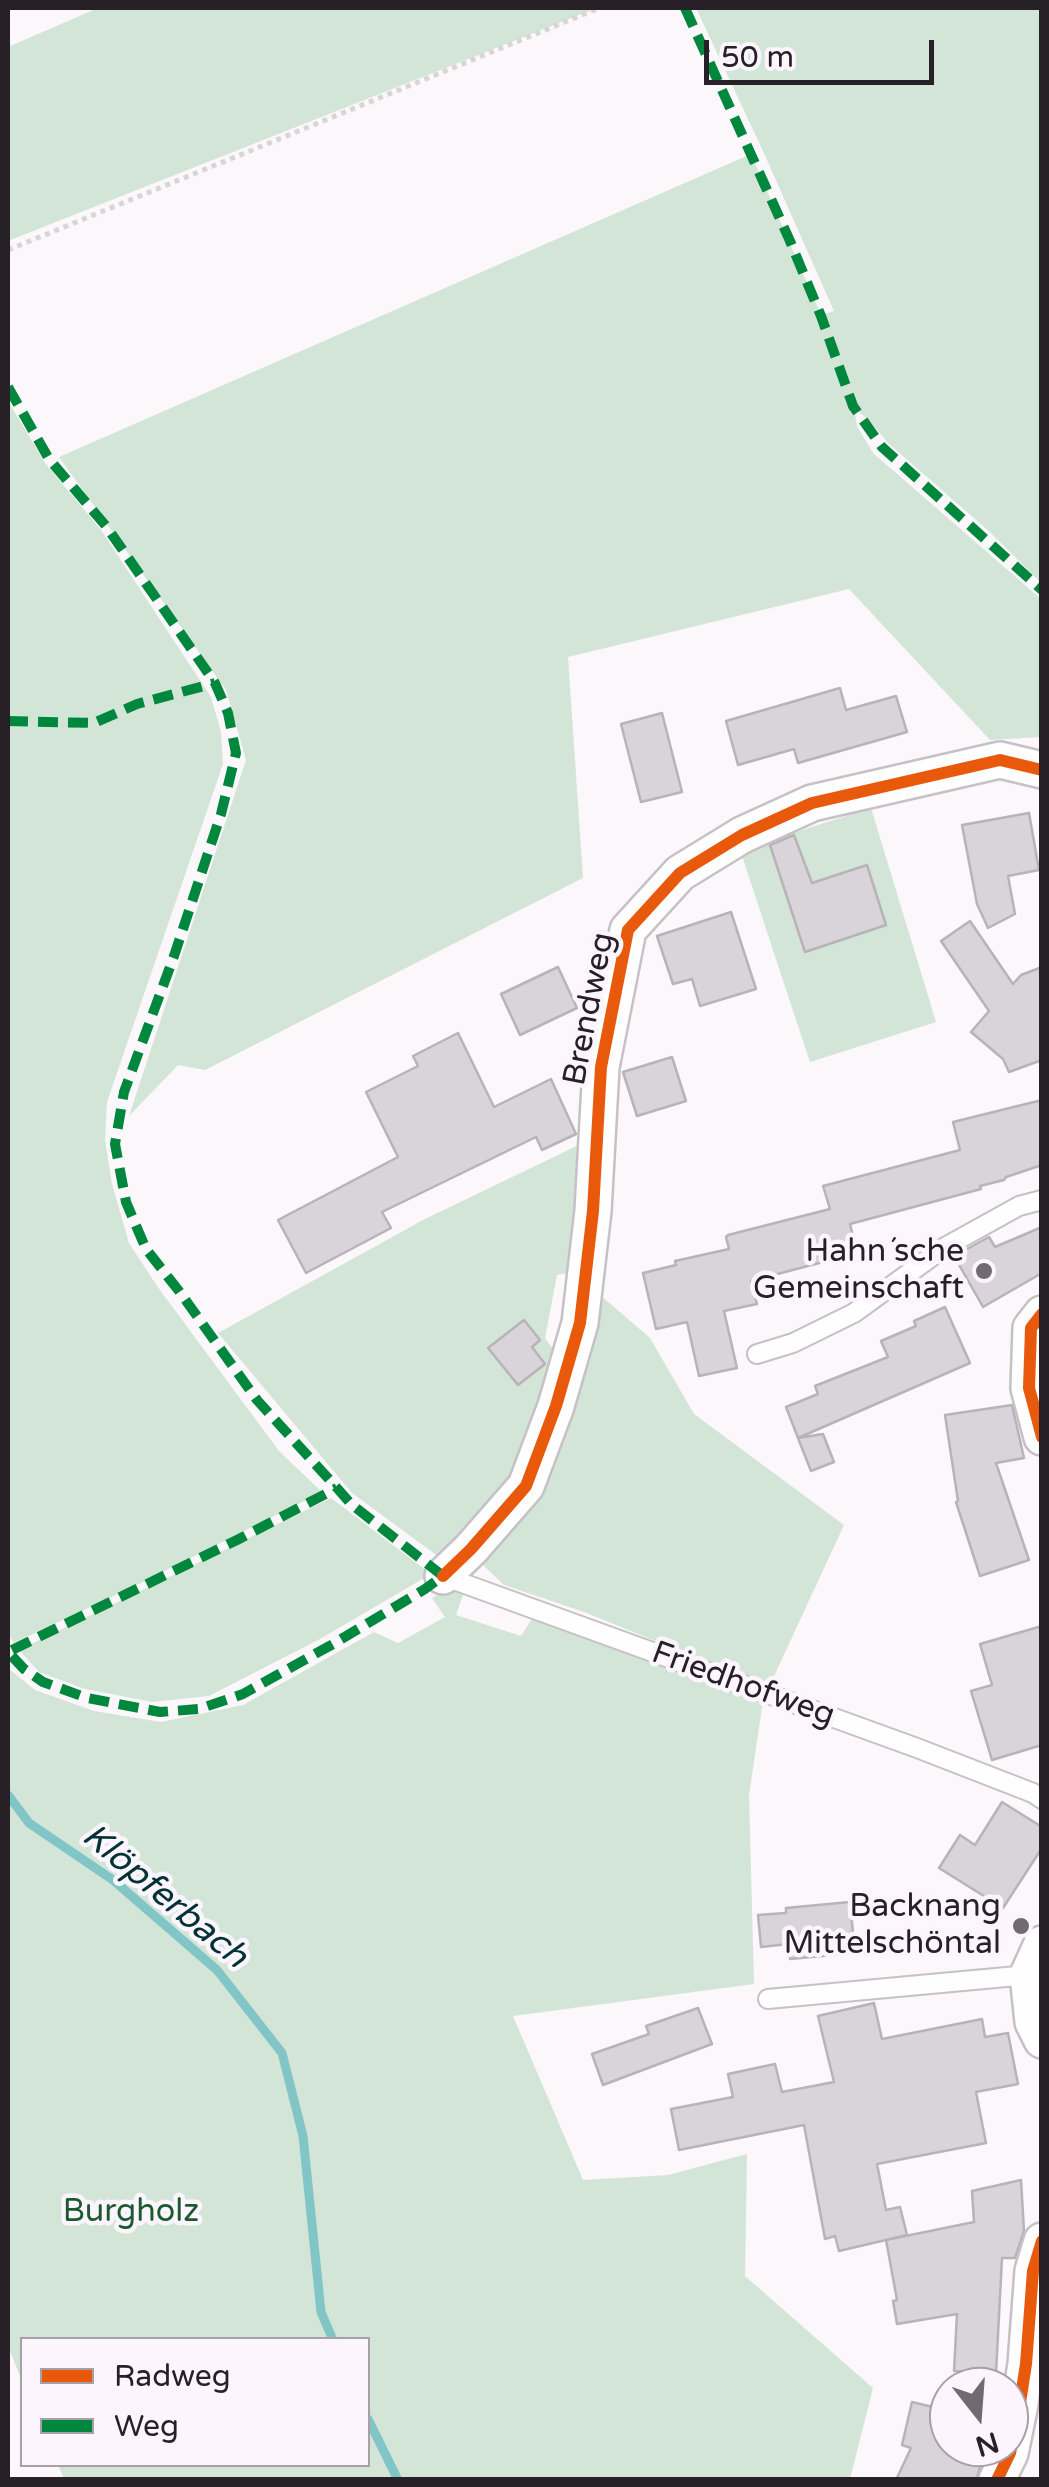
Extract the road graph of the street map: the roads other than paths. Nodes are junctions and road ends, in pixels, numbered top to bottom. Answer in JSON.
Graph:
{"nodes":[{"id":1,"x":1042,"y":770,"type":"edge"},
{"id":2,"x":1042,"y":1200,"type":"edge"},
{"id":3,"x":1042,"y":1314,"type":"edge"},
{"id":4,"x":756,"y":1354,"type":"dead end"},
{"id":5,"x":1042,"y":1437,"type":"edge"},
{"id":6,"x":443,"y":1576,"type":"joint"},
{"id":7,"x":1042,"y":1799,"type":"edge"},
{"id":8,"x":1035,"y":1960,"type":"edge"},
{"id":9,"x":768,"y":1999,"type":"dead end"},
{"id":10,"x":1039,"y":2026,"type":"edge"},
{"id":11,"x":1042,"y":2241,"type":"edge"},
{"id":12,"x":997,"y":2480,"type":"edge"}],
"edges":[{"from":1,"to":6,"type":"street","name":"Brendweg"},
{"from":2,"to":4,"type":"lane"},
{"from":3,"to":5,"type":"street"},
{"from":6,"to":7,"type":"lane","name":"Friedhofweg"},
{"from":8,"to":9,"type":"lane"},
{"from":8,"to":10,"type":"street"},
{"from":11,"to":12,"type":"street"}]}
